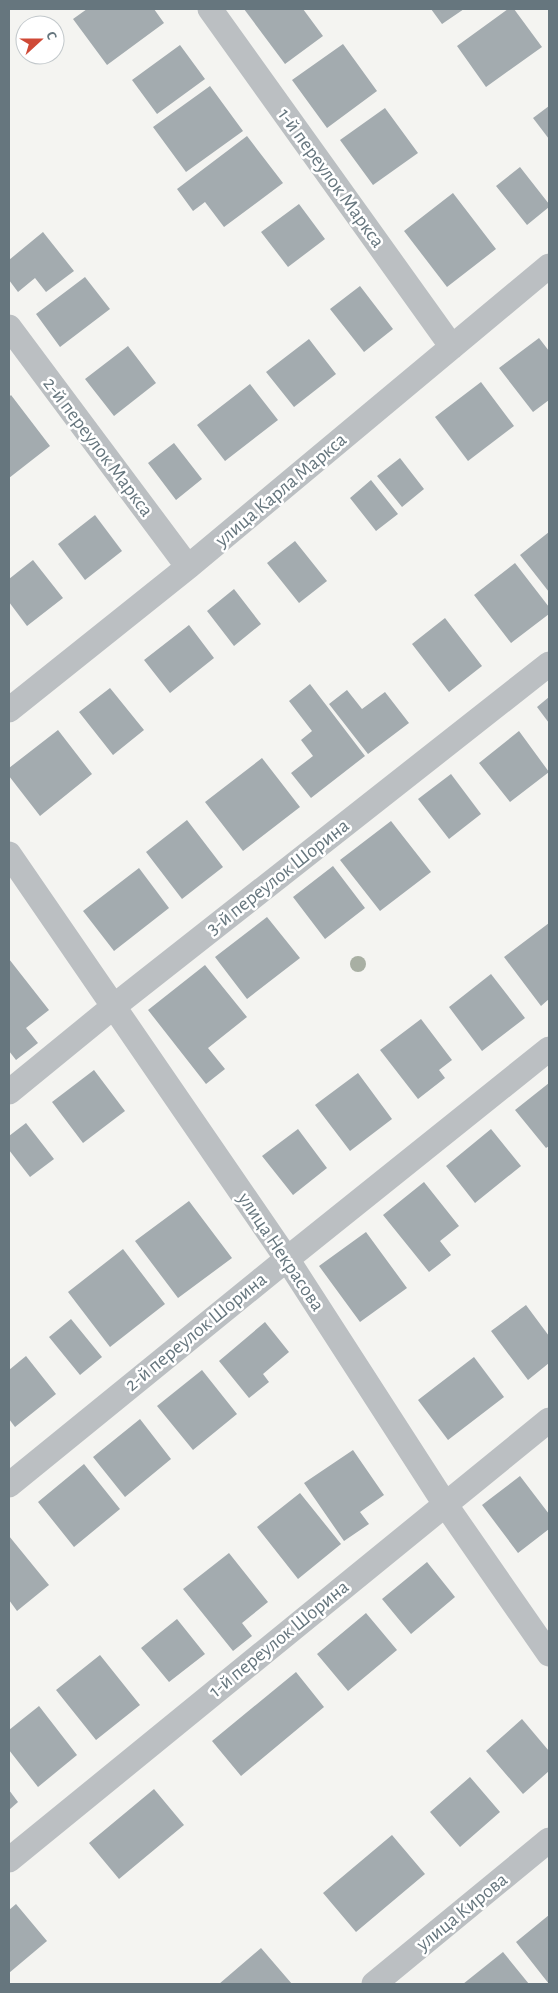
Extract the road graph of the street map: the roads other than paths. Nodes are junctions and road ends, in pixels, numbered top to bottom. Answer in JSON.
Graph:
{"nodes":[{"id":1,"x":210,"y":9,"type":"edge"},
{"id":2,"x":549,"y":266,"type":"edge"},
{"id":3,"x":9,"y":327,"type":"edge"},
{"id":4,"x":452,"y":347,"type":"junction"},
{"id":5,"x":188,"y":567,"type":"junction"},
{"id":6,"x":549,"y":664,"type":"edge"},
{"id":7,"x":9,"y":710,"type":"edge"},
{"id":8,"x":9,"y":854,"type":"edge"},
{"id":9,"x":113,"y":1007,"type":"junction"},
{"id":10,"x":549,"y":1050,"type":"edge"},
{"id":11,"x":9,"y":1092,"type":"edge"},
{"id":12,"x":287,"y":1258,"type":"junction"},
{"id":13,"x":549,"y":1420,"type":"edge"},
{"id":14,"x":9,"y":1486,"type":"edge"},
{"id":15,"x":445,"y":1504,"type":"junction"},
{"id":16,"x":549,"y":1654,"type":"edge"},
{"id":17,"x":549,"y":1840,"type":"edge"},
{"id":18,"x":9,"y":1860,"type":"edge"},
{"id":19,"x":374,"y":1984,"type":"edge"}],
"edges":[{"from":1,"to":4,"type":"street","name":"1-й переулок Маркса"},
{"from":2,"to":4,"type":"street","name":"улица Карла Маркса"},
{"from":3,"to":5,"type":"street","name":"2-й переулок Маркса"},
{"from":4,"to":5,"type":"street","name":"улица Карла Маркса"},
{"from":5,"to":7,"type":"street","name":"улица Карла Маркса"},
{"from":6,"to":9,"type":"street","name":"3-й переулок Шорина"},
{"from":8,"to":9,"type":"street","name":"улица Некрасова"},
{"from":9,"to":11,"type":"street","name":"3-й переулок Шорина"},
{"from":9,"to":12,"type":"street","name":"улица Некрасова"},
{"from":10,"to":12,"type":"street","name":"2-й переулок Шорина"},
{"from":12,"to":14,"type":"street","name":"2-й переулок Шорина"},
{"from":12,"to":15,"type":"street","name":"улица Некрасова"},
{"from":13,"to":15,"type":"street","name":"1-й переулок Шорина"},
{"from":15,"to":16,"type":"street","name":"улица Некрасова"},
{"from":15,"to":18,"type":"street","name":"1-й переулок Шорина"},
{"from":17,"to":19,"type":"street","name":"улица Кирова"}]}
